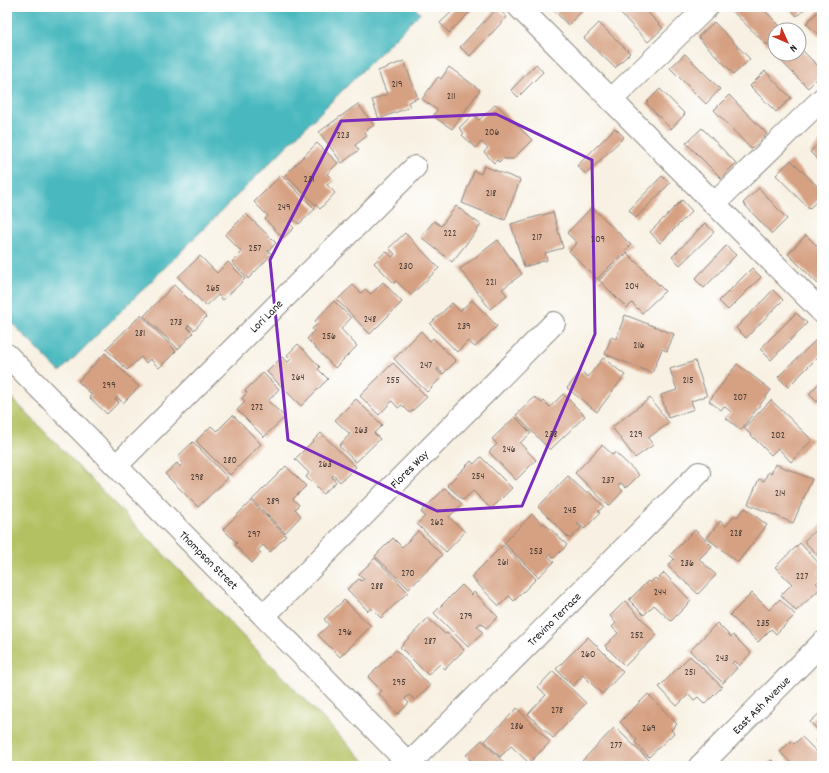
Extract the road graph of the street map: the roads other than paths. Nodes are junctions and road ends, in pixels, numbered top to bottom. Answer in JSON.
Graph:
{"nodes":[{"id":1,"x":519,"y":7,"type":"edge"},
{"id":2,"x":707,"y":7,"type":"edge"},
{"id":3,"x":822,"y":99,"type":"edge"},
{"id":4,"x":611,"y":100,"type":"junction"},
{"id":5,"x":416,"y":167,"type":"dead end"},
{"id":6,"x":714,"y":204,"type":"junction"},
{"id":7,"x":822,"y":312,"type":"edge"},
{"id":8,"x":554,"y":323,"type":"dead end"},
{"id":9,"x":7,"y":355,"type":"edge"},
{"id":10,"x":116,"y":466,"type":"junction"},
{"id":11,"x":699,"y":473,"type":"dead end"},
{"id":12,"x":264,"y":616,"type":"junction"},
{"id":13,"x":822,"y":643,"type":"edge"},
{"id":14,"x":410,"y":765,"type":"edge"},
{"id":15,"x":700,"y":766,"type":"edge"}],
"edges":[{"from":1,"to":4,"type":"street"},
{"from":2,"to":4,"type":"street"},
{"from":3,"to":6,"type":"street"},
{"from":4,"to":6,"type":"street"},
{"from":5,"to":10,"type":"street","name":"Lori Lane"},
{"from":6,"to":7,"type":"street"},
{"from":8,"to":12,"type":"street","name":"Flores Way"},
{"from":9,"to":10,"type":"street","name":"Thompson Street"},
{"from":10,"to":12,"type":"street","name":"Thompson Street"},
{"from":11,"to":14,"type":"street","name":"Trevino Terrace"},
{"from":12,"to":14,"type":"street","name":"Thompson Street"},
{"from":13,"to":15,"type":"street","name":"East Ash Avenue"}]}
